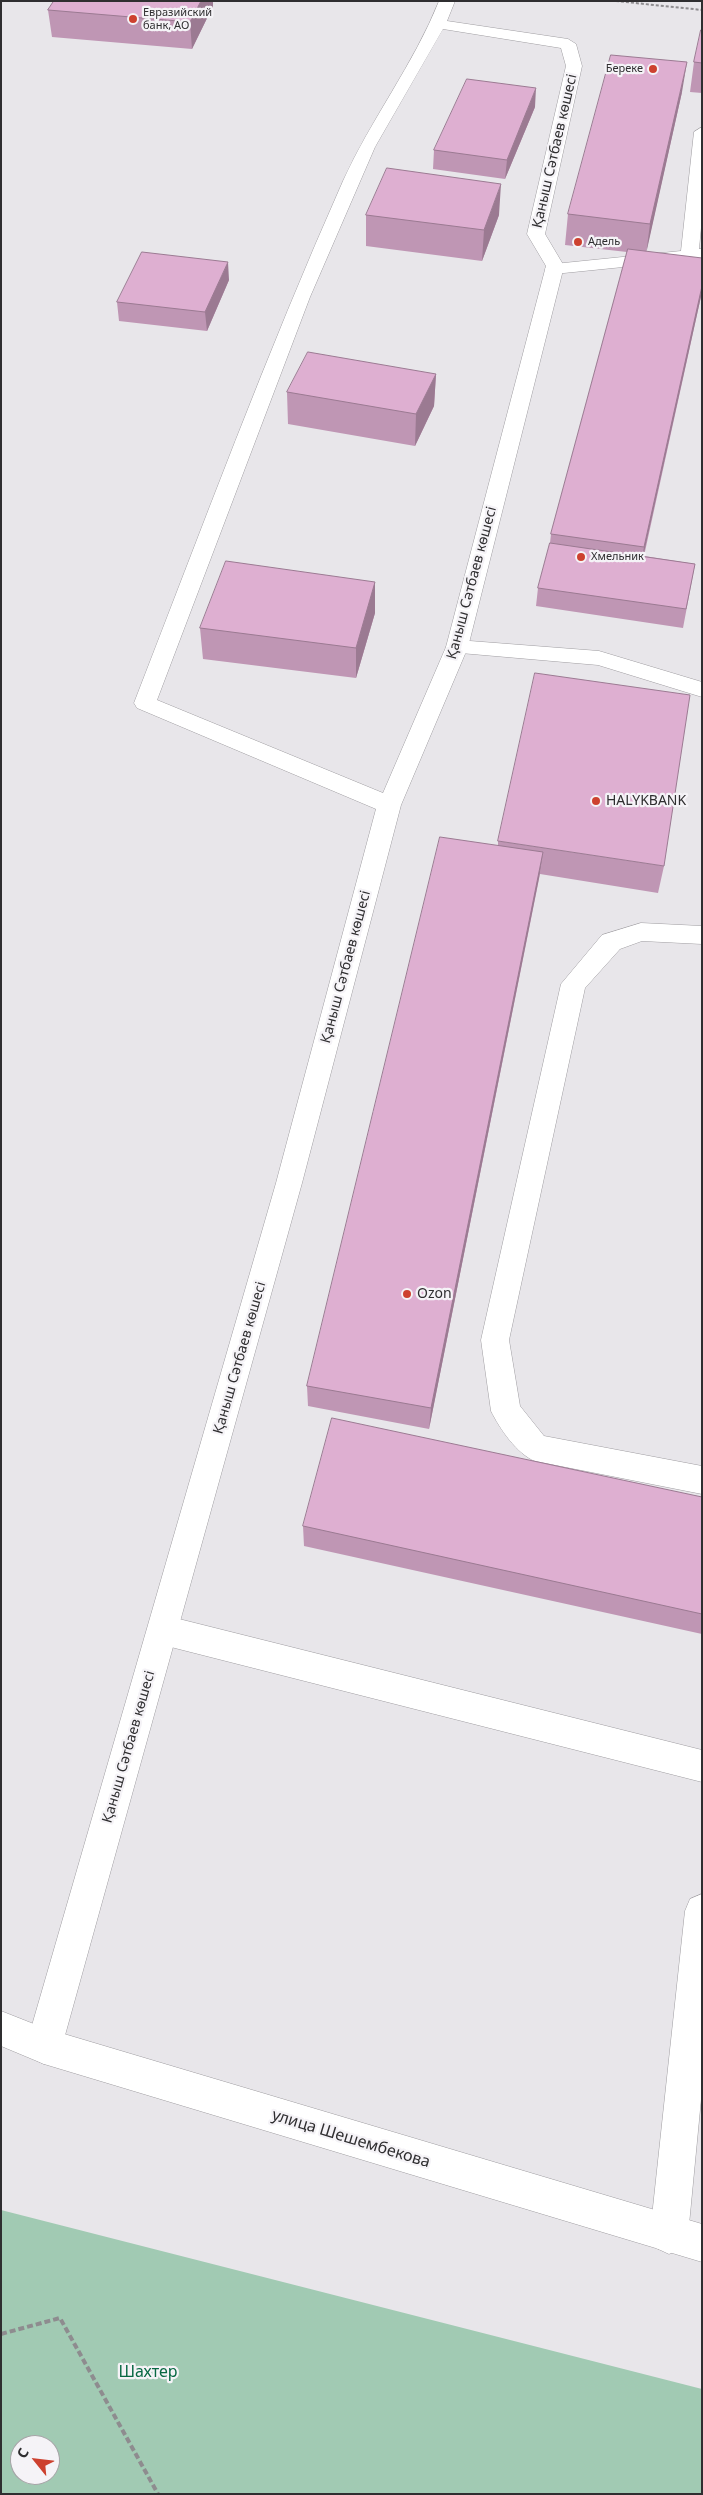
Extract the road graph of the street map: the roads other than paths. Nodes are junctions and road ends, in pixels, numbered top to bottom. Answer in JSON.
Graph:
{"nodes":[{"id":1,"x":447,"y":1,"type":"edge"},
{"id":2,"x":438,"y":24,"type":"junction"},
{"id":3,"x":702,"y":132,"type":"edge"},
{"id":4,"x":696,"y":254,"type":"edge"},
{"id":5,"x":554,"y":269,"type":"junction"},
{"id":6,"x":456,"y":647,"type":"junction"},
{"id":7,"x":702,"y":690,"type":"edge"},
{"id":8,"x":389,"y":805,"type":"junction"},
{"id":9,"x":702,"y":935,"type":"edge"},
{"id":10,"x":702,"y":1480,"type":"edge"},
{"id":11,"x":163,"y":1630,"type":"junction"},
{"id":12,"x":702,"y":1766,"type":"edge"},
{"id":13,"x":702,"y":1910,"type":"edge"},
{"id":14,"x":1,"y":2028,"type":"edge"},
{"id":15,"x":44,"y":2046,"type":"junction"},
{"id":16,"x":685,"y":2239,"type":"edge"}],
"edges":[{"from":1,"to":2,"type":"street"},
{"from":2,"to":5,"type":"street","name":"Қаныш Сәтбаев көшесі"},
{"from":2,"to":8,"type":"street"},
{"from":3,"to":4,"type":"street"},
{"from":4,"to":5,"type":"street"},
{"from":5,"to":6,"type":"street","name":"Қаныш Сәтбаев көшесі"},
{"from":6,"to":7,"type":"street"},
{"from":6,"to":8,"type":"street","name":"Қаныш Сәтбаев көшесі"},
{"from":8,"to":11,"type":"street","name":"Қаныш Сәтбаев көшесі"},
{"from":9,"to":10,"type":"street"},
{"from":11,"to":12,"type":"street"},
{"from":11,"to":15,"type":"street","name":"Қаныш Сәтбаев көшесі"},
{"from":13,"to":16,"type":"street"},
{"from":14,"to":15,"type":"street","name":"улица Шешембекова"},
{"from":15,"to":16,"type":"street","name":"улица Шешембекова"}]}
